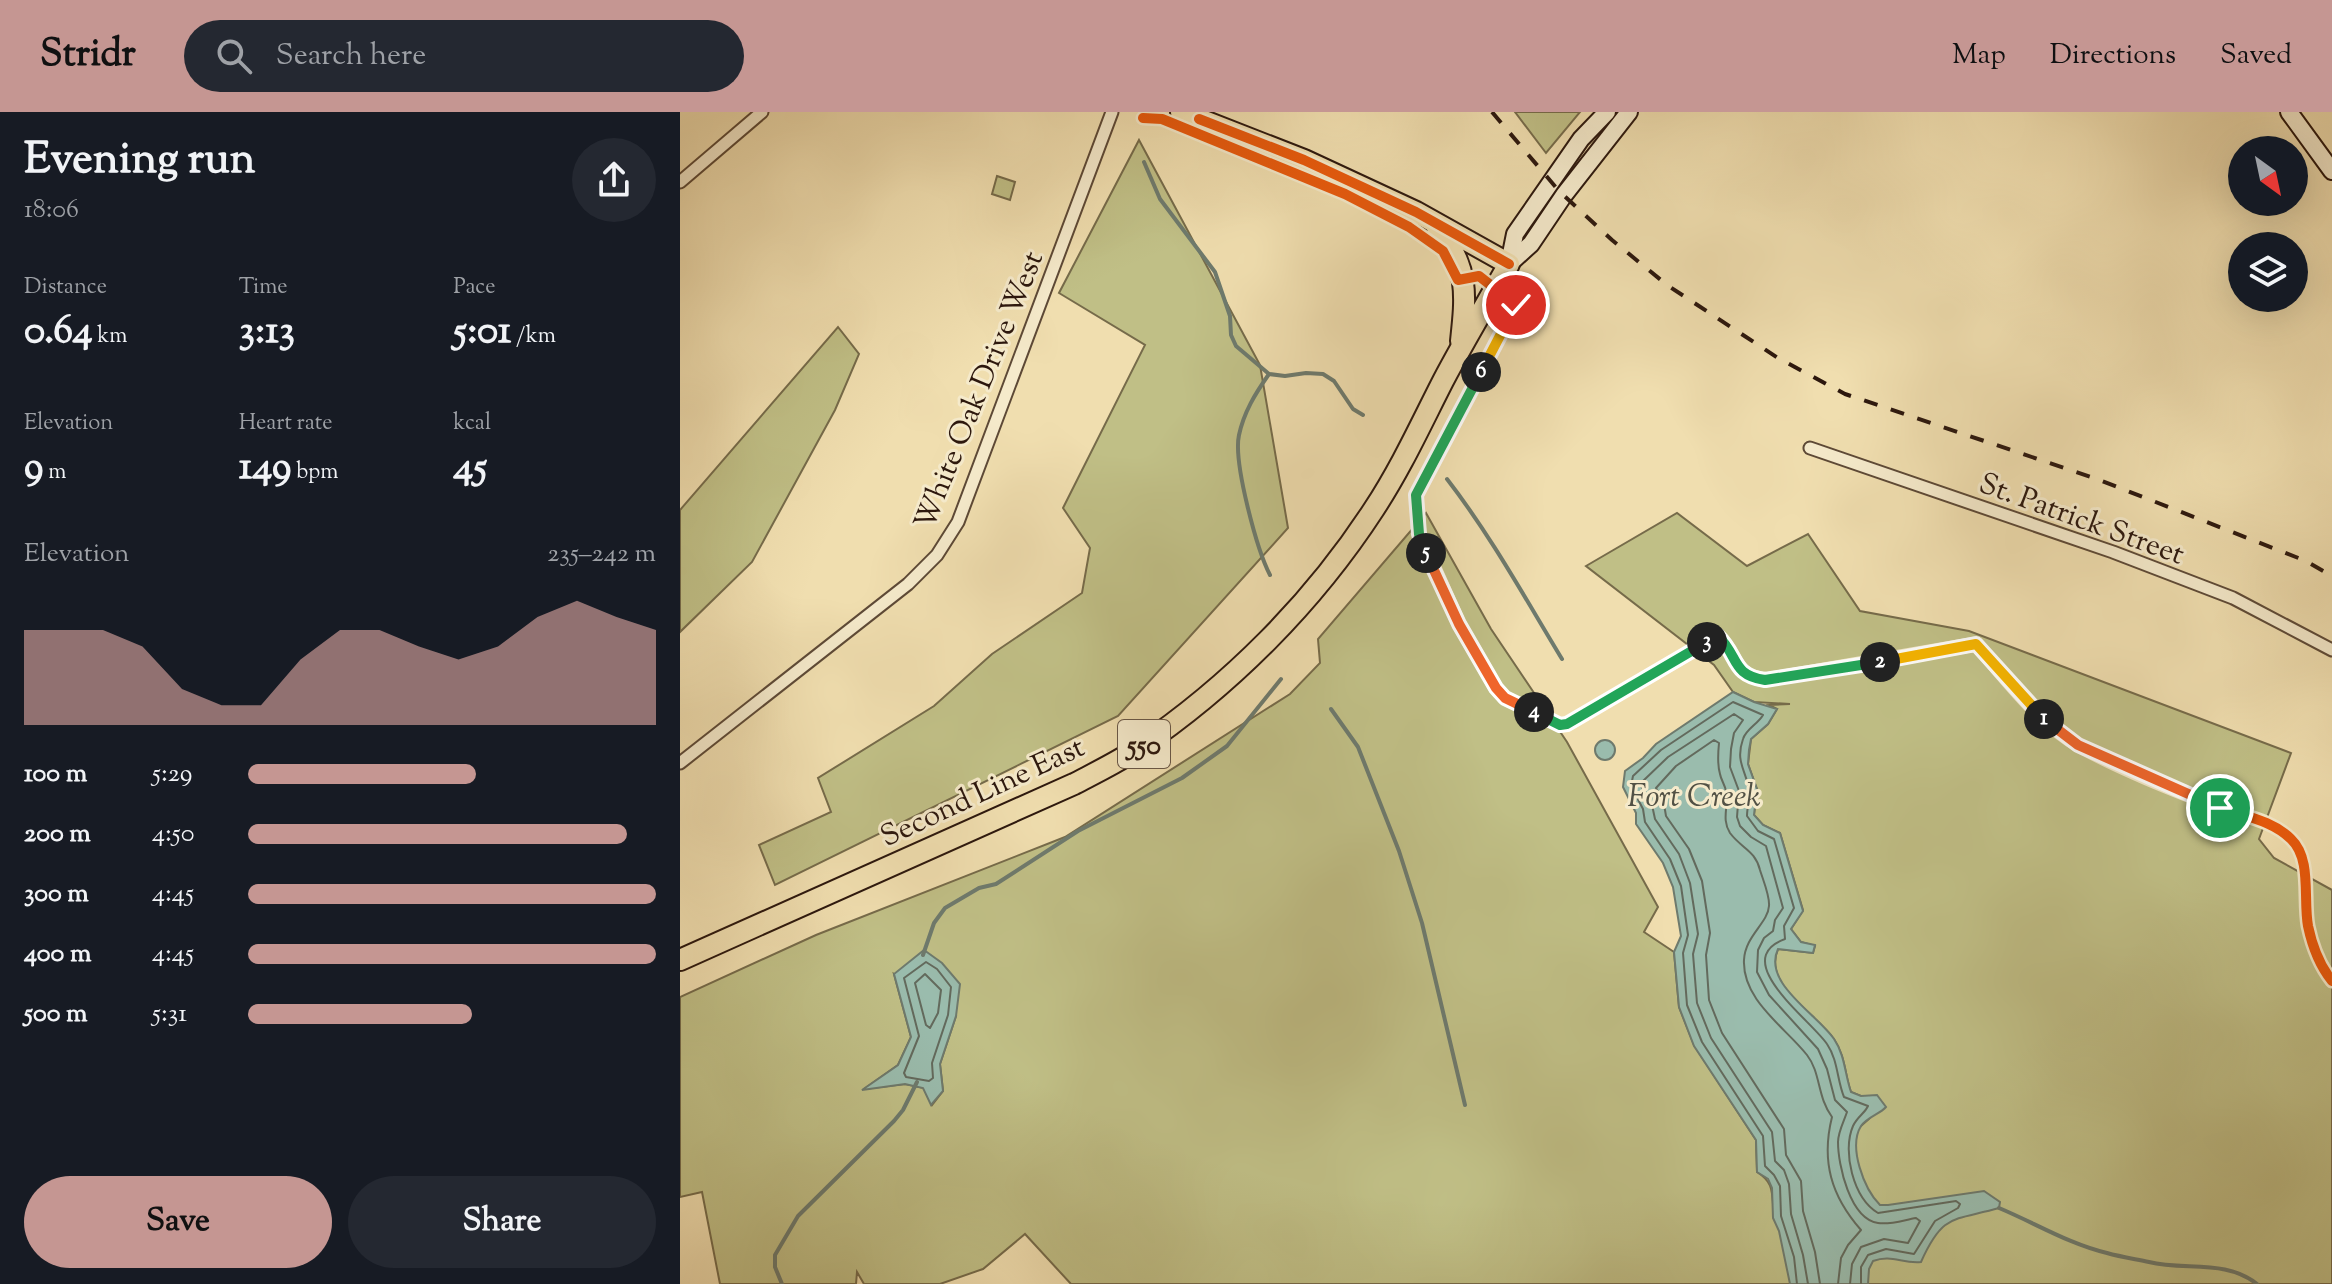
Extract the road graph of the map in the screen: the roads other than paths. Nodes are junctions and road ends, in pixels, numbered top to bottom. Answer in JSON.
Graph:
{"nodes":[{"id":1,"x":762,"y":112,"type":"edge"},
{"id":2,"x":1112,"y":112,"type":"edge"},
{"id":3,"x":1181,"y":112,"type":"edge"},
{"id":4,"x":1607,"y":112,"type":"edge"},
{"id":5,"x":1629,"y":112,"type":"edge"},
{"id":6,"x":2295,"y":114,"type":"edge"},
{"id":7,"x":2332,"y":171,"type":"edge"},
{"id":8,"x":680,"y":182,"type":"edge"},
{"id":9,"x":1429,"y":219,"type":"junction"},
{"id":10,"x":1509,"y":264,"type":"junction"},
{"id":11,"x":1460,"y":348,"type":"junction"},
{"id":12,"x":1810,"y":448,"type":"dead end"},
{"id":13,"x":2332,"y":650,"type":"edge"},
{"id":14,"x":680,"y":763,"type":"edge"},
{"id":15,"x":680,"y":960,"type":"edge"}],
"edges":[{"from":1,"to":8,"type":"street"},
{"from":2,"to":14,"type":"street","name":"White Oak Drive West"},
{"from":3,"to":9,"type":"highway"},
{"from":4,"to":10,"type":"main road","name":"Second Line East","number":"550"},
{"from":5,"to":10,"type":"main road","name":"Second Line East","number":"550"},
{"from":6,"to":7,"type":"main road"},
{"from":9,"to":10,"type":"highway"},
{"from":9,"to":11,"type":"highway"},
{"from":10,"to":11,"type":"highway","name":"Second Line East","number":"550"},
{"from":11,"to":15,"type":"highway","name":"Second Line East","number":"550"},
{"from":12,"to":13,"type":"street","name":"St. Patrick Street"}]}
